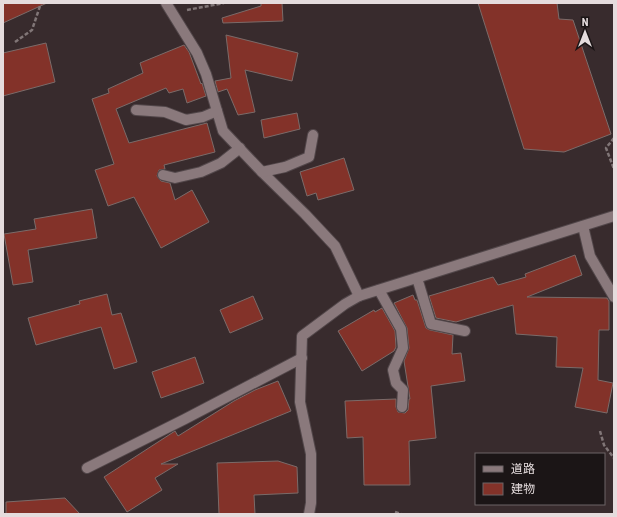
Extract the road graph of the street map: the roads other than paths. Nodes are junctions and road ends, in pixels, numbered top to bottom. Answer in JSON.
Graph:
{"nodes":[{"id":1,"x":166,"y":4,"type":"edge"},
{"id":2,"x":136,"y":110,"type":"dead end"},
{"id":3,"x":217,"y":111,"type":"junction"},
{"id":4,"x":313,"y":135,"type":"dead end"},
{"id":5,"x":240,"y":148,"type":"junction"},
{"id":6,"x":262,"y":172,"type":"junction"},
{"id":7,"x":163,"y":175,"type":"dead end"},
{"id":8,"x":614,"y":216,"type":"edge"},
{"id":9,"x":583,"y":226,"type":"junction"},
{"id":10,"x":417,"y":278,"type":"junction"},
{"id":11,"x":379,"y":290,"type":"junction"},
{"id":12,"x":359,"y":296,"type":"junction"},
{"id":13,"x":614,"y":296,"type":"edge"},
{"id":14,"x":465,"y":331,"type":"dead end"},
{"id":15,"x":302,"y":358,"type":"junction"},
{"id":16,"x":402,"y":407,"type":"dead end"},
{"id":17,"x":86,"y":468,"type":"dead end"},
{"id":18,"x":309,"y":514,"type":"edge"}],
"edges":[{"from":1,"to":3,"type":"street"},
{"from":2,"to":3,"type":"street"},
{"from":3,"to":5,"type":"street"},
{"from":4,"to":6,"type":"street"},
{"from":5,"to":6,"type":"street"},
{"from":5,"to":7,"type":"street"},
{"from":6,"to":12,"type":"street"},
{"from":8,"to":9,"type":"street"},
{"from":9,"to":10,"type":"street"},
{"from":9,"to":13,"type":"street"},
{"from":10,"to":11,"type":"street"},
{"from":10,"to":14,"type":"street"},
{"from":11,"to":12,"type":"street"},
{"from":11,"to":16,"type":"street"},
{"from":12,"to":15,"type":"street"},
{"from":15,"to":17,"type":"street"},
{"from":15,"to":18,"type":"street"}]}
